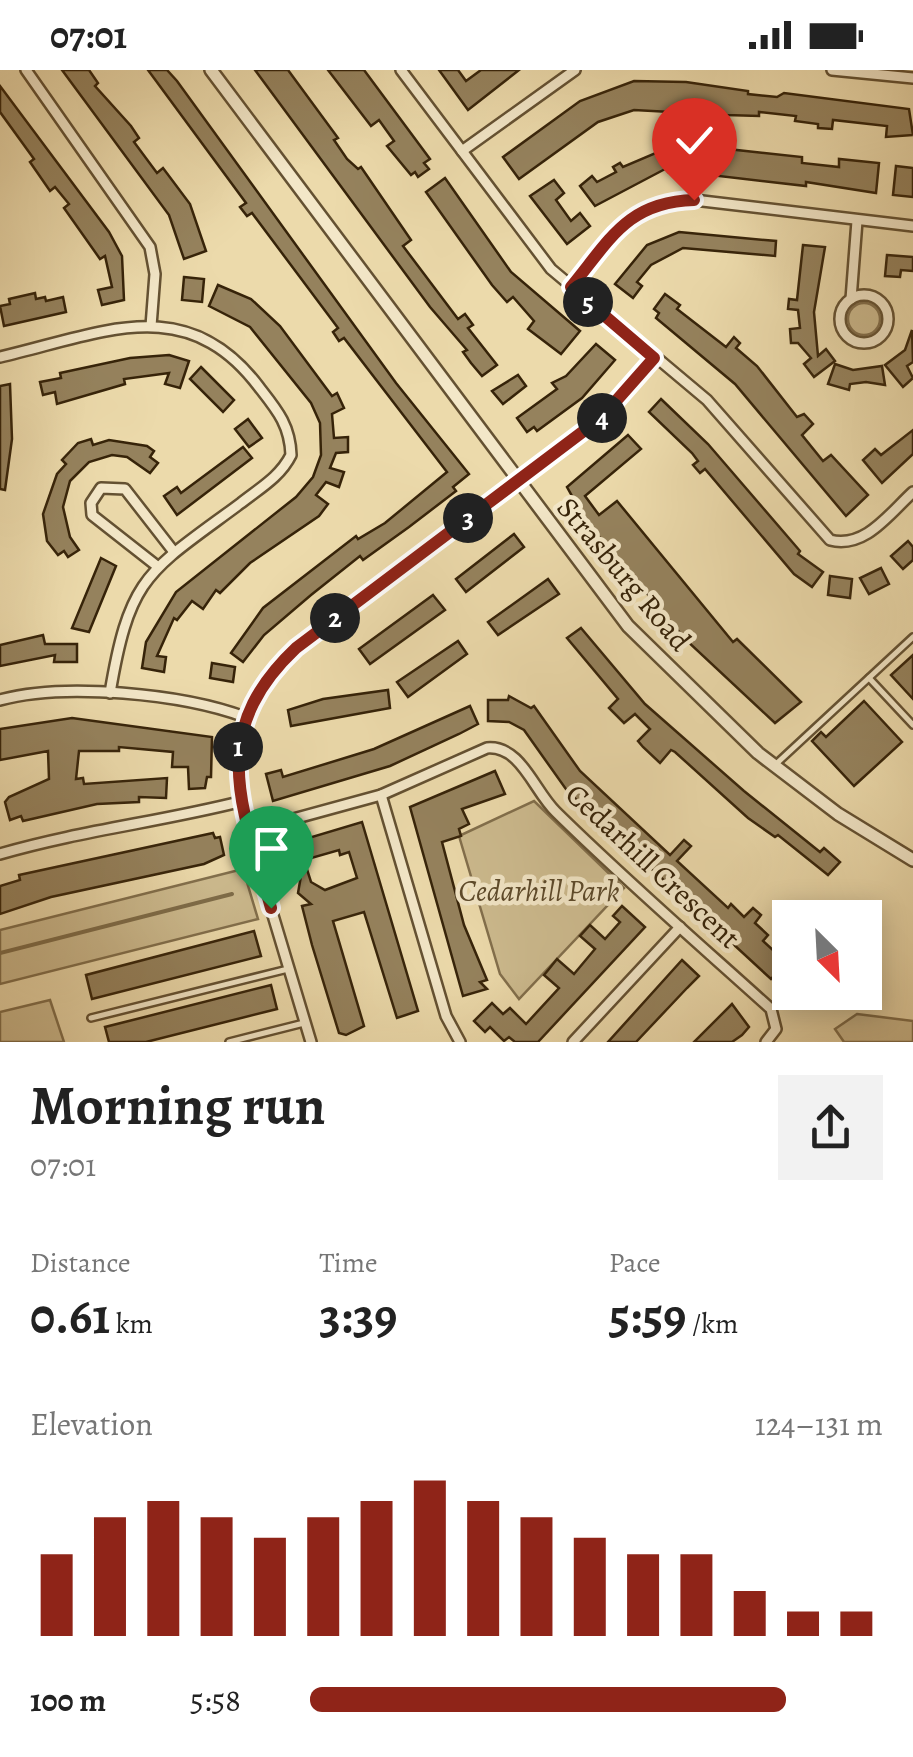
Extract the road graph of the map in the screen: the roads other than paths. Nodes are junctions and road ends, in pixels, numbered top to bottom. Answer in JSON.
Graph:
{"nodes":[{"id":1,"x":26,"y":70,"type":"edge"},
{"id":2,"x":211,"y":70,"type":"edge"},
{"id":3,"x":401,"y":70,"type":"edge"},
{"id":4,"x":575,"y":70,"type":"edge"},
{"id":5,"x":832,"y":70,"type":"edge"},
{"id":6,"x":900,"y":74,"type":"edge"},
{"id":7,"x":913,"y":78,"type":"edge"},
{"id":8,"x":462,"y":152,"type":"junction"},
{"id":9,"x":857,"y":221,"type":"junction"},
{"id":10,"x":913,"y":226,"type":"edge"},
{"id":11,"x":571,"y":287,"type":"junction"},
{"id":12,"x":851,"y":299,"type":"junction"},
{"id":13,"x":152,"y":326,"type":"junction"},
{"id":14,"x":0,"y":357,"type":"edge"},
{"id":15,"x":654,"y":358,"type":"junction"},
{"id":16,"x":517,"y":481,"type":"junction"},
{"id":17,"x":913,"y":492,"type":"edge"},
{"id":18,"x":174,"y":552,"type":"junction"},
{"id":19,"x":157,"y":566,"type":"junction"},
{"id":20,"x":913,"y":637,"type":"edge"},
{"id":21,"x":869,"y":678,"type":"junction"},
{"id":22,"x":110,"y":692,"type":"junction"},
{"id":23,"x":0,"y":700,"type":"edge"},
{"id":24,"x":244,"y":717,"type":"junction"},
{"id":25,"x":913,"y":726,"type":"edge"},
{"id":26,"x":774,"y":766,"type":"junction"},
{"id":27,"x":381,"y":794,"type":"junction"},
{"id":28,"x":239,"y":802,"type":"junction"},
{"id":29,"x":249,"y":831,"type":"junction"},
{"id":30,"x":0,"y":854,"type":"edge"},
{"id":31,"x":913,"y":860,"type":"edge"},
{"id":32,"x":680,"y":927,"type":"junction"},
{"id":33,"x":288,"y":969,"type":"junction"},
{"id":34,"x":90,"y":1018,"type":"dead end"},
{"id":35,"x":304,"y":1022,"type":"junction"},
{"id":36,"x":229,"y":1042,"type":"edge"},
{"id":37,"x":311,"y":1042,"type":"edge"},
{"id":38,"x":460,"y":1042,"type":"edge"},
{"id":39,"x":572,"y":1042,"type":"edge"},
{"id":40,"x":766,"y":1042,"type":"edge"}],
"edges":[{"from":1,"to":13,"type":"street"},
{"from":2,"to":16,"type":"street","name":"Strasburg Road"},
{"from":3,"to":8,"type":"street"},
{"from":4,"to":8,"type":"street"},
{"from":5,"to":6,"type":"street"},
{"from":6,"to":7,"type":"street"},
{"from":8,"to":11,"type":"street"},
{"from":9,"to":10,"type":"street"},
{"from":9,"to":11,"type":"street"},
{"from":9,"to":12,"type":"street"},
{"from":11,"to":15,"type":"street"},
{"from":12,"to":12,"type":"street"},
{"from":13,"to":14,"type":"street"},
{"from":13,"to":18,"type":"street"},
{"from":15,"to":16,"type":"street"},
{"from":15,"to":17,"type":"street"},
{"from":16,"to":24,"type":"street"},
{"from":16,"to":26,"type":"street","name":"Strasburg Road"},
{"from":18,"to":19,"type":"street"},
{"from":18,"to":19,"type":"street"},
{"from":19,"to":22,"type":"street"},
{"from":20,"to":21,"type":"lane"},
{"from":21,"to":25,"type":"lane"},
{"from":21,"to":26,"type":"lane"},
{"from":22,"to":23,"type":"street"},
{"from":22,"to":24,"type":"street"},
{"from":24,"to":28,"type":"street"},
{"from":26,"to":31,"type":"street","name":"Strasburg Road"},
{"from":27,"to":29,"type":"street","name":"Cedarhill Crescent"},
{"from":27,"to":32,"type":"street","name":"Cedarhill Crescent"},
{"from":27,"to":38,"type":"street"},
{"from":28,"to":29,"type":"street"},
{"from":28,"to":30,"type":"street"},
{"from":29,"to":33,"type":"street"},
{"from":32,"to":39,"type":"street"},
{"from":32,"to":40,"type":"street","name":"Cedarhill Crescent"},
{"from":33,"to":34,"type":"lane"},
{"from":33,"to":35,"type":"street"},
{"from":35,"to":36,"type":"lane"},
{"from":35,"to":37,"type":"street"}]}
